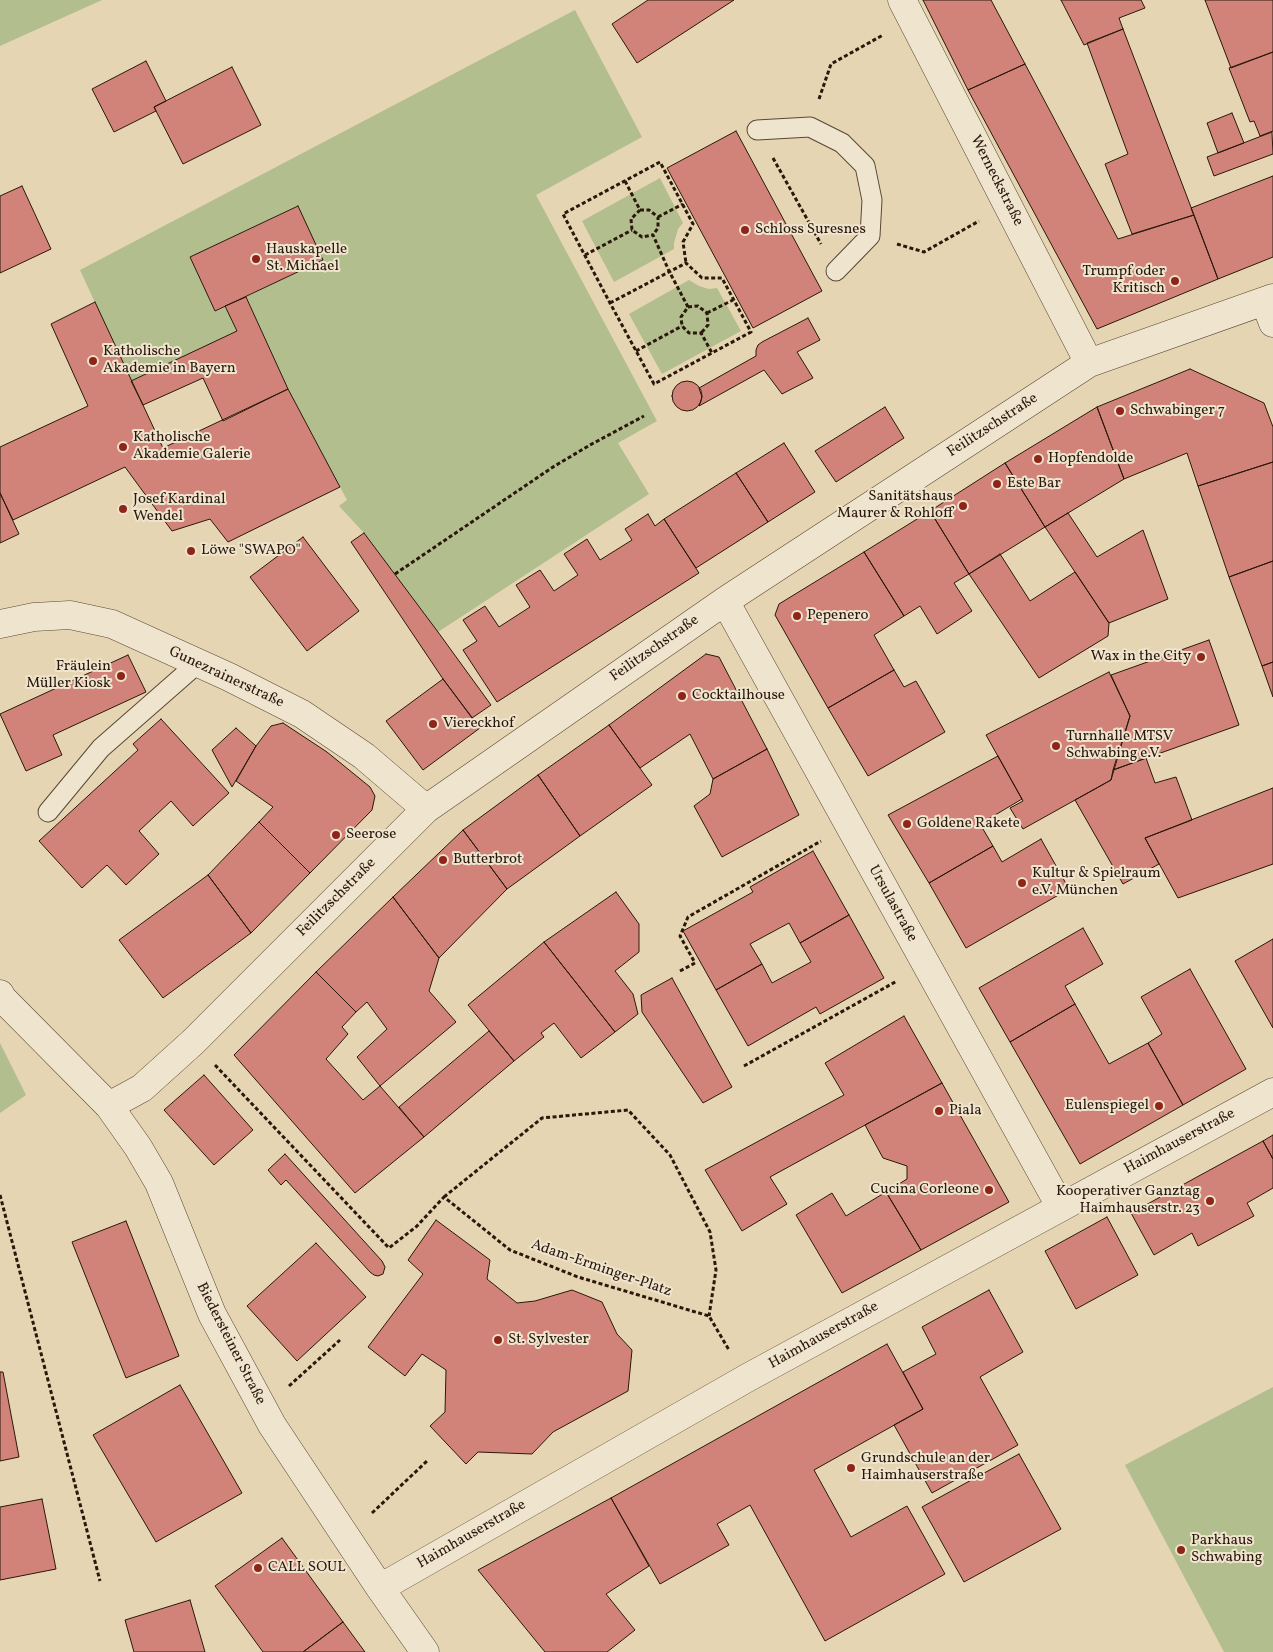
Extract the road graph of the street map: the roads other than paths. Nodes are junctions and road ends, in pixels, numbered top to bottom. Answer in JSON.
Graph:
{"nodes":[{"id":1,"x":902,"y":0,"type":"edge"},
{"id":2,"x":757,"y":130,"type":"road end"},
{"id":3,"x":836,"y":271,"type":"road end"},
{"id":4,"x":1270,"y":308,"type":"edge"},
{"id":5,"x":1089,"y":363,"type":"junction"},
{"id":6,"x":725,"y":601,"type":"junction"},
{"id":7,"x":0,"y":624,"type":"edge"},
{"id":8,"x":198,"y":663,"type":"junction"},
{"id":9,"x":426,"y":809,"type":"junction"},
{"id":10,"x":48,"y":812,"type":"dead end"},
{"id":11,"x":0,"y":994,"type":"edge"},
{"id":12,"x":1273,"y":1092,"type":"edge"},
{"id":13,"x":109,"y":1106,"type":"junction"},
{"id":14,"x":1060,"y":1206,"type":"junction"},
{"id":15,"x":380,"y":1588,"type":"junction"},
{"id":16,"x":426,"y":1652,"type":"edge"}],
"edges":[{"from":1,"to":5,"type":"street","name":"Werneckstraße"},
{"from":2,"to":3,"type":"lane"},
{"from":4,"to":5,"type":"street","name":"Feilitzschstraße"},
{"from":5,"to":6,"type":"street","name":"Feilitzschstraße"},
{"from":6,"to":9,"type":"street","name":"Feilitzschstraße"},
{"from":6,"to":14,"type":"street","name":"Ursulastraße"},
{"from":7,"to":8,"type":"street","name":"Gunezrainerstraße"},
{"from":8,"to":9,"type":"street","name":"Gunezrainerstraße"},
{"from":8,"to":10,"type":"lane"},
{"from":9,"to":13,"type":"street","name":"Feilitzschstraße"},
{"from":11,"to":13,"type":"street","name":"Biedersteiner Straße"},
{"from":12,"to":14,"type":"street","name":"Haimhauserstraße"},
{"from":13,"to":15,"type":"street","name":"Biedersteiner Straße"},
{"from":14,"to":15,"type":"street","name":"Haimhauserstraße"},
{"from":15,"to":16,"type":"street","name":"Biedersteiner Straße"}]}
